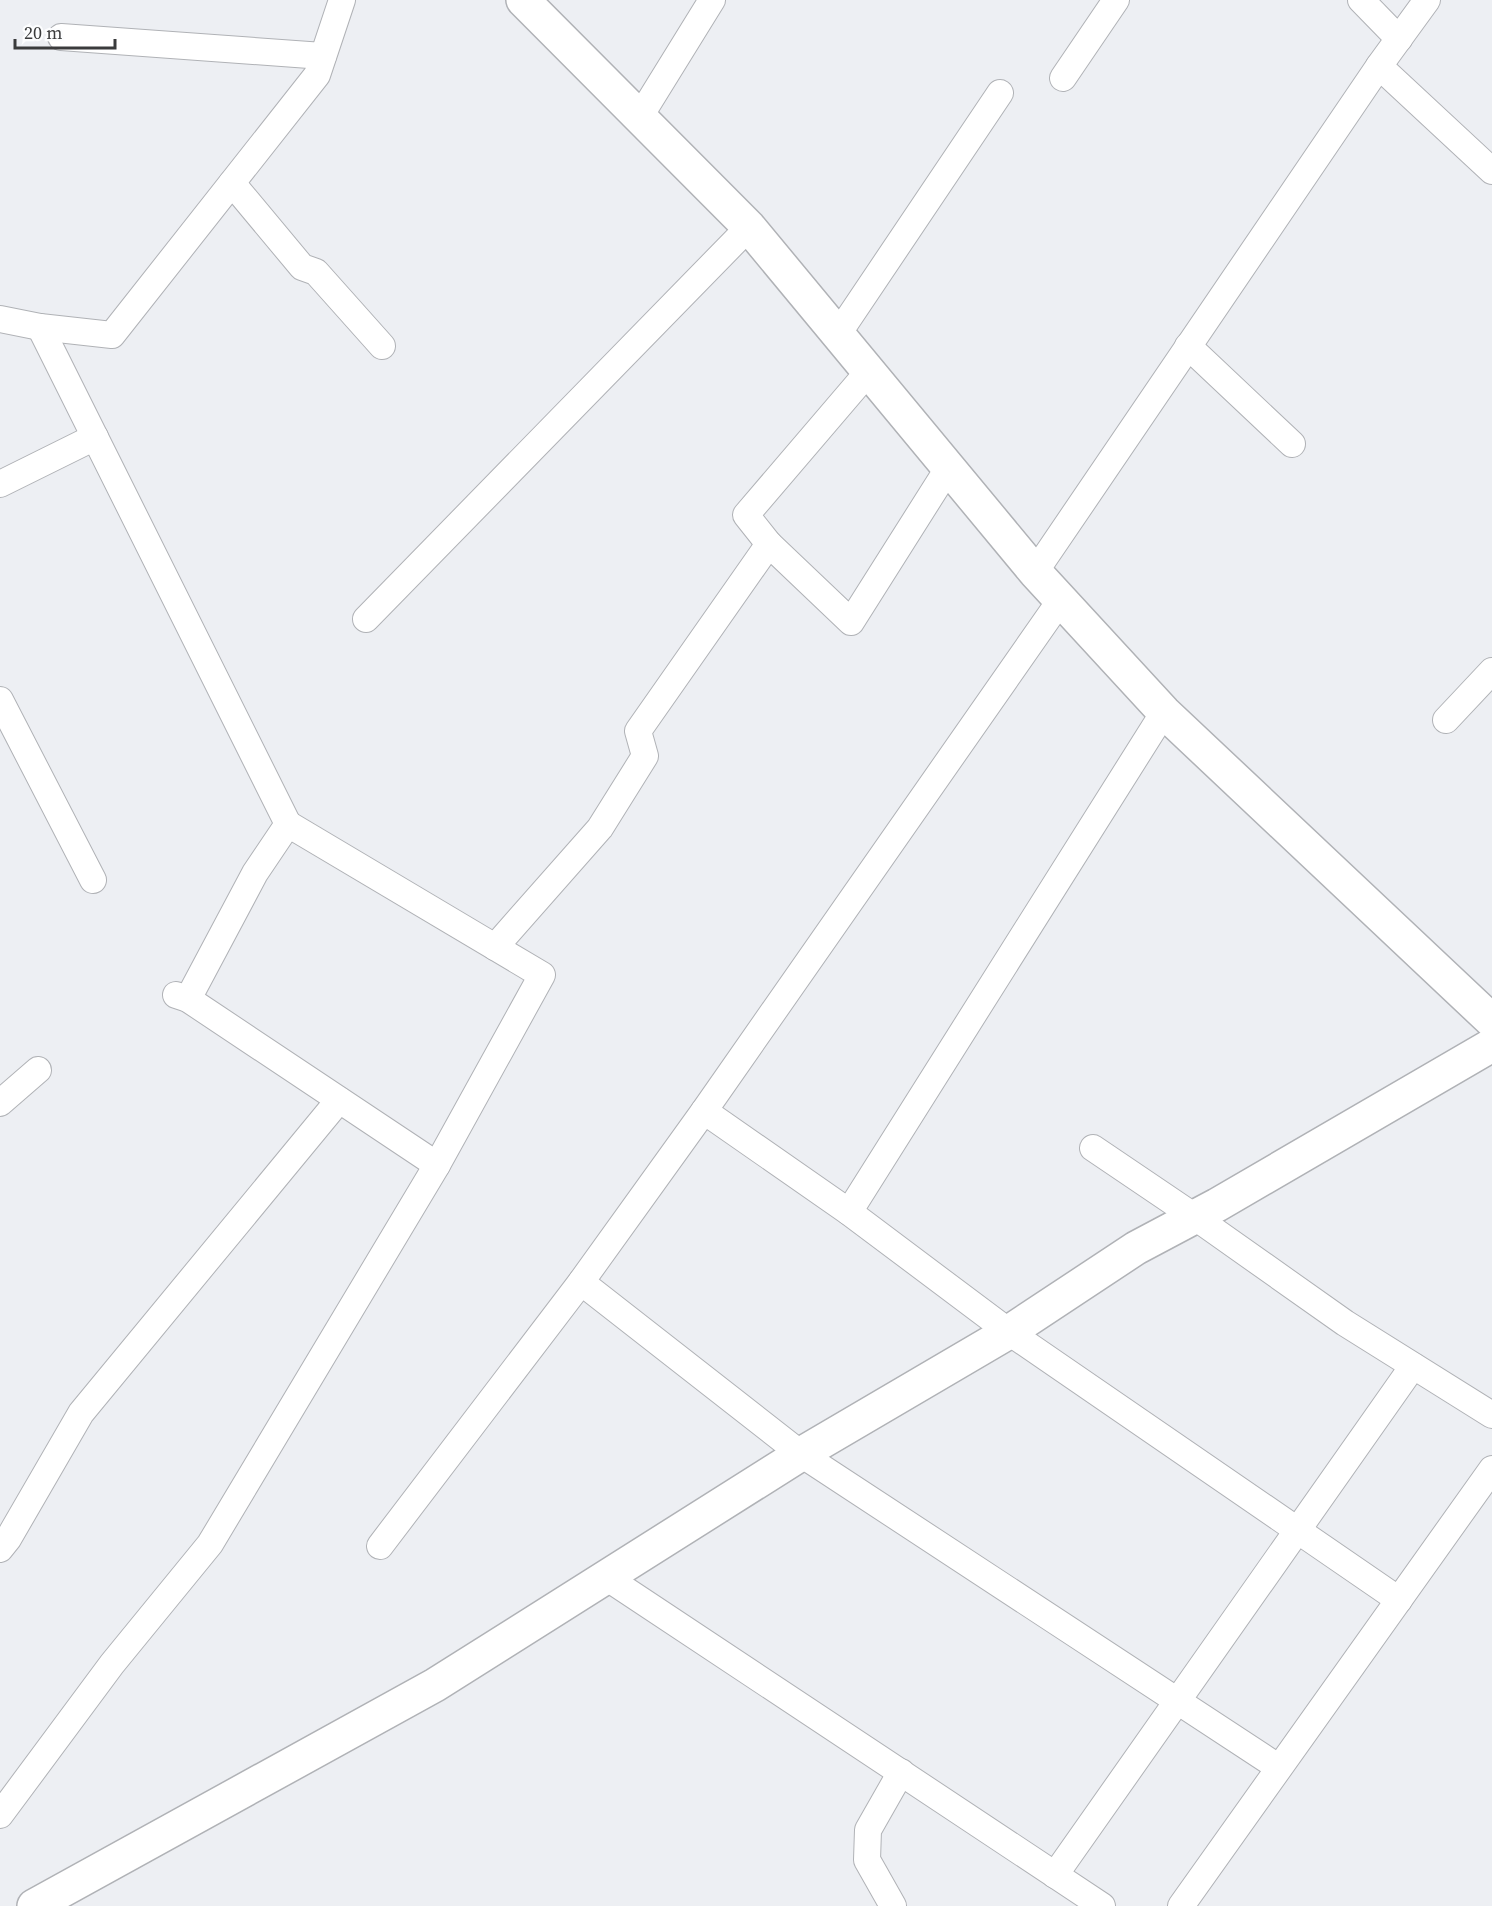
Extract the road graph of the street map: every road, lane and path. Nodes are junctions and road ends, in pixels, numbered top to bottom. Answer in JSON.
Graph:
{"nodes":[{"id":1,"x":342,"y":0,"type":"edge"},
{"id":2,"x":523,"y":0,"type":"edge"},
{"id":3,"x":712,"y":0,"type":"edge"},
{"id":4,"x":1116,"y":0,"type":"edge"},
{"id":5,"x":1361,"y":0,"type":"edge"},
{"id":6,"x":1427,"y":0,"type":"edge"},
{"id":7,"x":61,"y":37,"type":"dead end"},
{"id":8,"x":1399,"y":39,"type":"junction"},
{"id":9,"x":323,"y":56,"type":"junction"},
{"id":10,"x":1379,"y":66,"type":"junction"},
{"id":11,"x":1063,"y":78,"type":"dead end"},
{"id":12,"x":1000,"y":93,"type":"dead end"},
{"id":13,"x":639,"y":118,"type":"junction"},
{"id":14,"x":1492,"y":171,"type":"edge"},
{"id":15,"x":232,"y":183,"type":"junction"},
{"id":16,"x":749,"y":227,"type":"junction"},
{"id":17,"x":0,"y":319,"type":"edge"},
{"id":18,"x":40,"y":327,"type":"junction"},
{"id":19,"x":838,"y":334,"type":"junction"},
{"id":20,"x":382,"y":346,"type":"dead end"},
{"id":21,"x":1188,"y":346,"type":"junction"},
{"id":22,"x":869,"y":371,"type":"junction"},
{"id":23,"x":95,"y":437,"type":"junction"},
{"id":24,"x":1292,"y":444,"type":"dead end"},
{"id":25,"x":950,"y":467,"type":"junction"},
{"id":26,"x":0,"y":484,"type":"edge"},
{"id":27,"x":769,"y":544,"type":"junction"},
{"id":28,"x":1035,"y":572,"type":"junction"},
{"id":29,"x":1060,"y":601,"type":"junction"},
{"id":30,"x":366,"y":619,"type":"dead end"},
{"id":31,"x":1492,"y":671,"type":"edge"},
{"id":32,"x":0,"y":700,"type":"edge"},
{"id":33,"x":1164,"y":712,"type":"junction"},
{"id":34,"x":1446,"y":720,"type":"dead end"},
{"id":35,"x":288,"y":824,"type":"junction"},
{"id":36,"x":93,"y":880,"type":"dead end"},
{"id":37,"x":495,"y":947,"type":"junction"},
{"id":38,"x":1492,"y":1021,"type":"edge"},
{"id":39,"x":1492,"y":1045,"type":"edge"},
{"id":40,"x":39,"y":1070,"type":"dead end"},
{"id":41,"x":339,"y":1100,"type":"junction"},
{"id":42,"x":0,"y":1103,"type":"edge"},
{"id":43,"x":704,"y":1111,"type":"junction"},
{"id":44,"x":1092,"y":1148,"type":"dead end"},
{"id":45,"x":436,"y":1165,"type":"junction"},
{"id":46,"x":849,"y":1212,"type":"junction"},
{"id":47,"x":1195,"y":1217,"type":"junction"},
{"id":48,"x":581,"y":1282,"type":"junction"},
{"id":49,"x":1009,"y":1332,"type":"junction"},
{"id":50,"x":1413,"y":1366,"type":"junction"},
{"id":51,"x":1492,"y":1415,"type":"edge"},
{"id":52,"x":801,"y":1454,"type":"junction"},
{"id":53,"x":1492,"y":1469,"type":"edge"},
{"id":54,"x":1299,"y":1530,"type":"junction"},
{"id":55,"x":380,"y":1546,"type":"dead end"},
{"id":56,"x":0,"y":1549,"type":"edge"},
{"id":57,"x":606,"y":1577,"type":"junction"},
{"id":58,"x":1399,"y":1600,"type":"junction"},
{"id":59,"x":1178,"y":1701,"type":"junction"},
{"id":60,"x":1278,"y":1767,"type":"junction"},
{"id":61,"x":901,"y":1772,"type":"junction"},
{"id":62,"x":0,"y":1815,"type":"edge"},
{"id":63,"x":1055,"y":1875,"type":"junction"},
{"id":64,"x":34,"y":1906,"type":"edge"},
{"id":65,"x":893,"y":1906,"type":"edge"},
{"id":66,"x":1102,"y":1906,"type":"edge"},
{"id":67,"x":1181,"y":1906,"type":"edge"}],
"edges":[{"from":1,"to":9,"type":"street"},
{"from":2,"to":13,"type":"street"},
{"from":3,"to":13,"type":"street"},
{"from":4,"to":11,"type":"street"},
{"from":5,"to":8,"type":"street"},
{"from":6,"to":8,"type":"street"},
{"from":7,"to":9,"type":"street"},
{"from":8,"to":10,"type":"street"},
{"from":9,"to":15,"type":"street"},
{"from":10,"to":14,"type":"street"},
{"from":10,"to":21,"type":"street"},
{"from":12,"to":19,"type":"street"},
{"from":13,"to":16,"type":"street"},
{"from":15,"to":18,"type":"street"},
{"from":15,"to":20,"type":"street"},
{"from":16,"to":19,"type":"street"},
{"from":16,"to":30,"type":"street"},
{"from":17,"to":18,"type":"street"},
{"from":18,"to":23,"type":"street"},
{"from":19,"to":22,"type":"street"},
{"from":21,"to":24,"type":"street"},
{"from":21,"to":28,"type":"street"},
{"from":22,"to":25,"type":"street"},
{"from":22,"to":27,"type":"street"},
{"from":23,"to":26,"type":"street"},
{"from":23,"to":35,"type":"street"},
{"from":25,"to":27,"type":"street"},
{"from":25,"to":28,"type":"street"},
{"from":27,"to":37,"type":"street"},
{"from":28,"to":29,"type":"street"},
{"from":29,"to":33,"type":"street"},
{"from":29,"to":43,"type":"street"},
{"from":31,"to":34,"type":"street"},
{"from":32,"to":36,"type":"street"},
{"from":33,"to":38,"type":"street"},
{"from":33,"to":46,"type":"street"},
{"from":35,"to":37,"type":"street"},
{"from":35,"to":41,"type":"street"},
{"from":37,"to":45,"type":"street"},
{"from":39,"to":47,"type":"street"},
{"from":40,"to":42,"type":"street"},
{"from":41,"to":45,"type":"street"},
{"from":41,"to":56,"type":"street"},
{"from":43,"to":46,"type":"street"},
{"from":43,"to":48,"type":"street"},
{"from":44,"to":47,"type":"street"},
{"from":45,"to":62,"type":"street"},
{"from":46,"to":49,"type":"street"},
{"from":47,"to":49,"type":"street"},
{"from":47,"to":50,"type":"street"},
{"from":48,"to":52,"type":"street"},
{"from":48,"to":55,"type":"street"},
{"from":49,"to":52,"type":"street"},
{"from":49,"to":54,"type":"street"},
{"from":50,"to":51,"type":"street"},
{"from":50,"to":54,"type":"street"},
{"from":52,"to":57,"type":"street"},
{"from":52,"to":59,"type":"street"},
{"from":53,"to":58,"type":"street"},
{"from":54,"to":58,"type":"street"},
{"from":54,"to":59,"type":"street"},
{"from":57,"to":61,"type":"street"},
{"from":57,"to":64,"type":"street"},
{"from":58,"to":60,"type":"street"},
{"from":59,"to":60,"type":"street"},
{"from":59,"to":63,"type":"street"},
{"from":60,"to":67,"type":"street"},
{"from":61,"to":63,"type":"street"},
{"from":61,"to":65,"type":"street"},
{"from":63,"to":66,"type":"street"}]}
